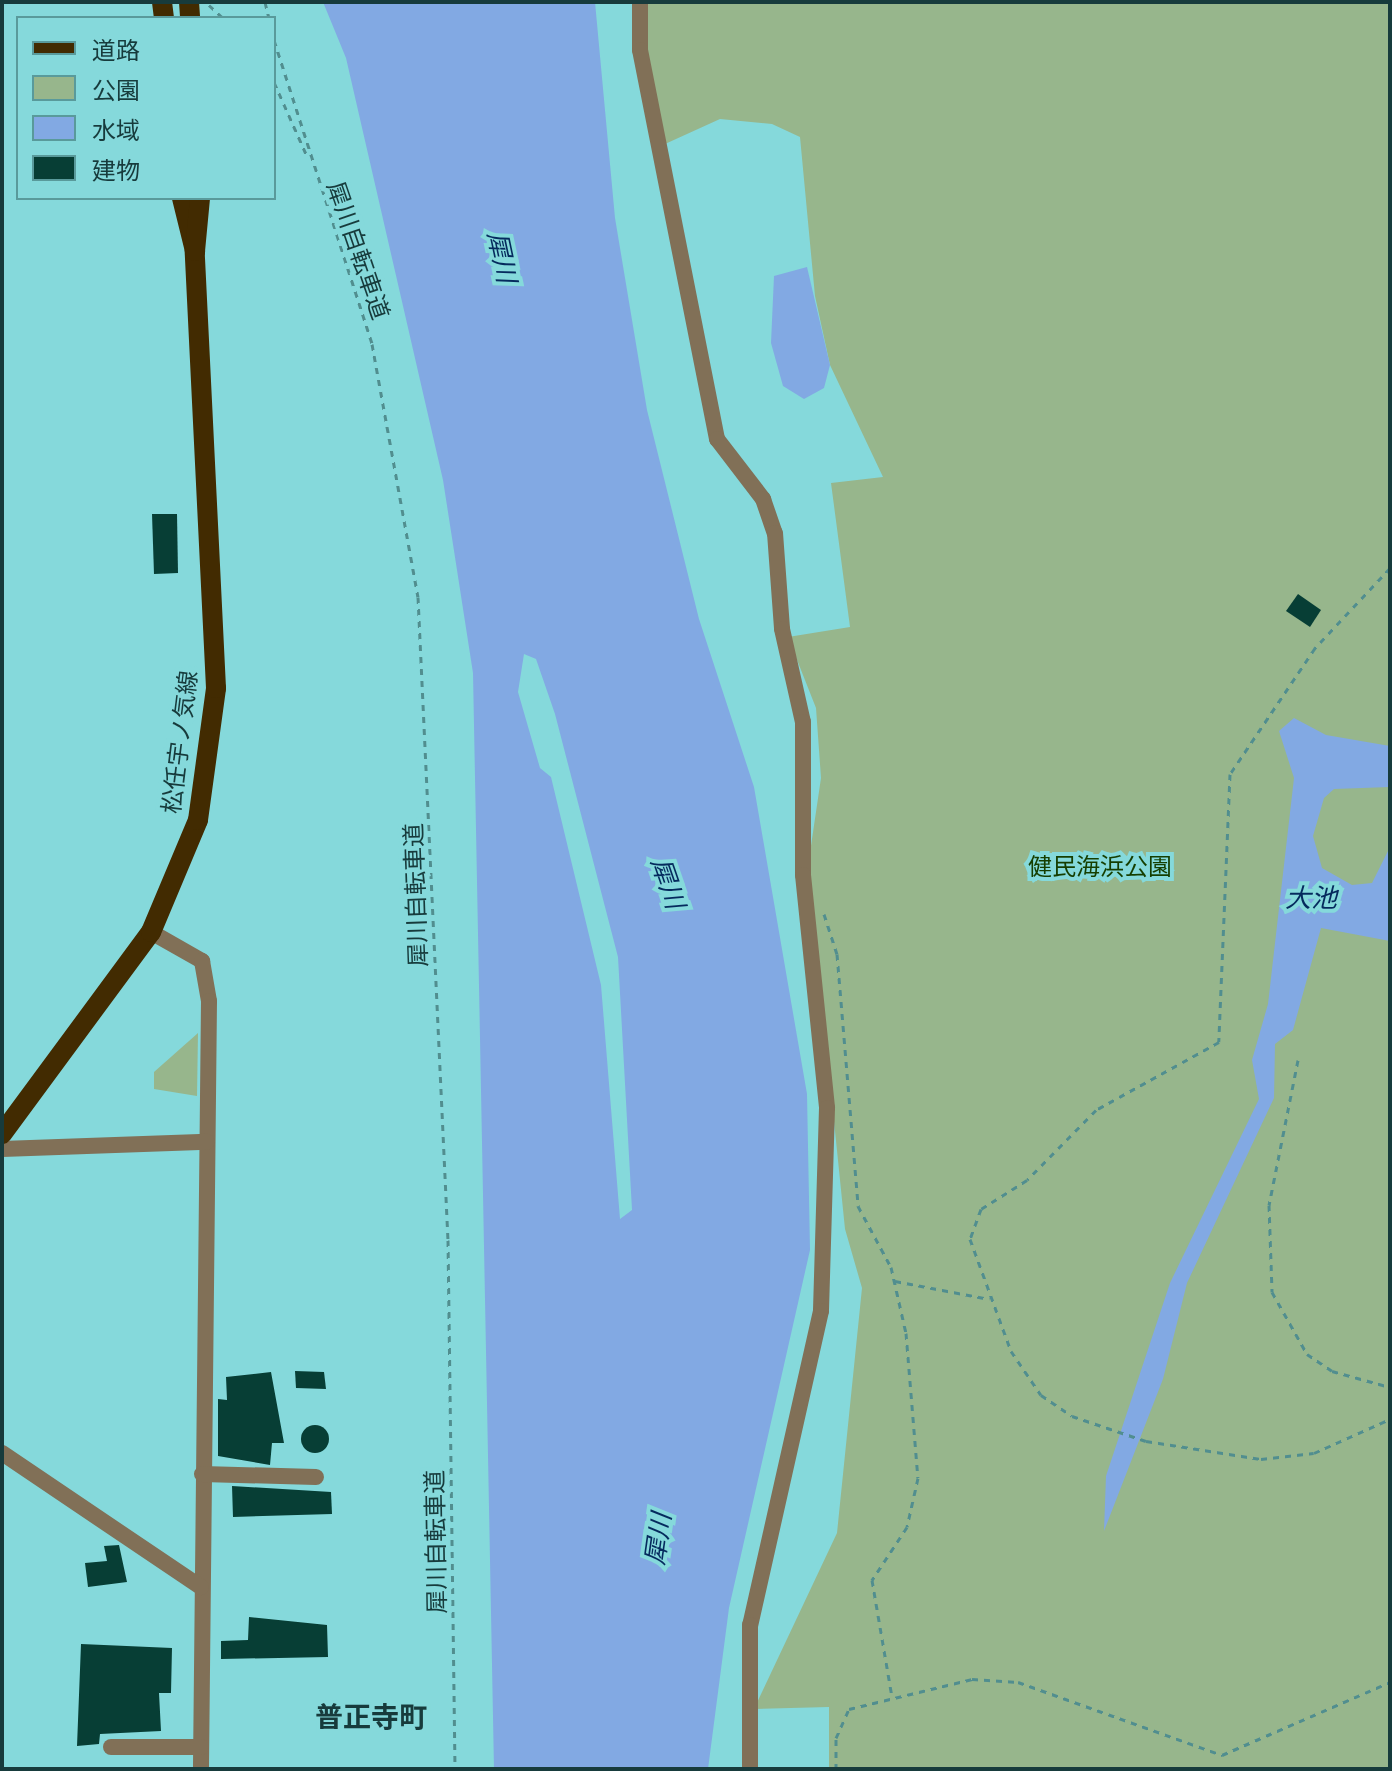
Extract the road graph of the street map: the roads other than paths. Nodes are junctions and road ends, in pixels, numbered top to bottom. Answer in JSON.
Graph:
{"nodes":[{"id":1,"x":640,"y":2,"type":"edge"},
{"id":2,"x":182,"y":200,"type":"edge"},
{"id":3,"x":200,"y":200,"type":"edge"},
{"id":4,"x":195,"y":251,"type":"junction"},
{"id":5,"x":151,"y":932,"type":"junction"},
{"id":6,"x":2,"y":1134,"type":"edge"},
{"id":7,"x":207,"y":1142,"type":"junction"},
{"id":8,"x":2,"y":1149,"type":"edge"},
{"id":9,"x":2,"y":1453,"type":"edge"},
{"id":10,"x":202,"y":1474,"type":"junction"},
{"id":11,"x":316,"y":1477,"type":"dead end"},
{"id":12,"x":201,"y":1587,"type":"junction"},
{"id":13,"x":111,"y":1747,"type":"dead end"},
{"id":14,"x":201,"y":1747,"type":"junction"},
{"id":15,"x":201,"y":1769,"type":"edge"},
{"id":16,"x":750,"y":1769,"type":"edge"}],
"edges":[{"from":1,"to":16,"type":"street"},
{"from":2,"to":4,"type":"main road","name":"松任宇ノ気線"},
{"from":3,"to":4,"type":"main road","name":"松任宇ノ気線"},
{"from":4,"to":5,"type":"main road","name":"松任宇ノ気線"},
{"from":5,"to":6,"type":"main road","name":"松任宇ノ気線"},
{"from":5,"to":7,"type":"street"},
{"from":7,"to":8,"type":"street"},
{"from":7,"to":10,"type":"street"},
{"from":9,"to":12,"type":"street"},
{"from":10,"to":11,"type":"street"},
{"from":10,"to":12,"type":"street"},
{"from":12,"to":14,"type":"street"},
{"from":13,"to":14,"type":"street"},
{"from":14,"to":15,"type":"street"}]}
